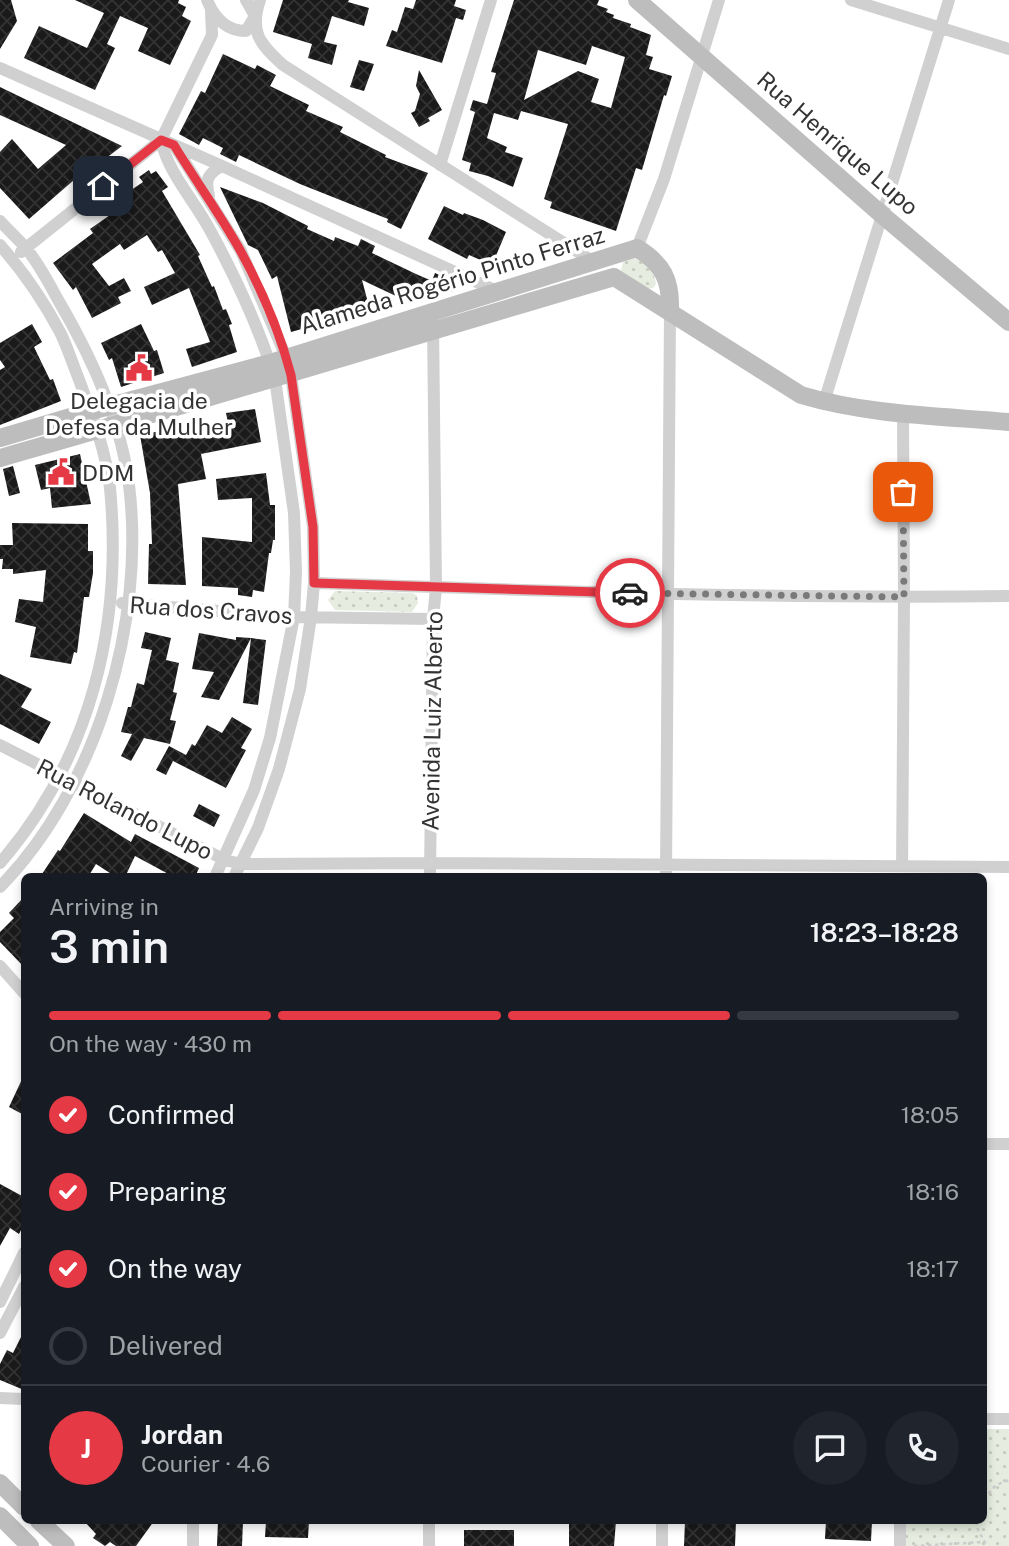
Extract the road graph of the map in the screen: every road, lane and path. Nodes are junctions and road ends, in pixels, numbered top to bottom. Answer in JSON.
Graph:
{"nodes":[{"id":1,"x":246,"y":0,"type":"edge"},
{"id":2,"x":261,"y":0,"type":"edge"},
{"id":3,"x":491,"y":0,"type":"edge"},
{"id":4,"x":637,"y":0,"type":"edge"},
{"id":5,"x":719,"y":0,"type":"edge"},
{"id":6,"x":851,"y":0,"type":"edge"},
{"id":7,"x":949,"y":0,"type":"edge"},
{"id":8,"x":209,"y":5,"type":"edge"},
{"id":9,"x":255,"y":16,"type":"junction"},
{"id":10,"x":941,"y":27,"type":"junction"},
{"id":11,"x":237,"y":31,"type":"junction"},
{"id":12,"x":212,"y":35,"type":"junction"},
{"id":13,"x":1009,"y":49,"type":"edge"},
{"id":14,"x":702,"y":57,"type":"junction"},
{"id":15,"x":0,"y":68,"type":"edge"},
{"id":16,"x":168,"y":142,"type":"junction"},
{"id":17,"x":440,"y":165,"type":"junction"},
{"id":18,"x":222,"y":166,"type":"junction"},
{"id":19,"x":210,"y":200,"type":"junction"},
{"id":20,"x":881,"y":214,"type":"junction"},
{"id":21,"x":0,"y":221,"type":"edge"},
{"id":22,"x":0,"y":245,"type":"edge"},
{"id":23,"x":637,"y":248,"type":"junction"},
{"id":24,"x":26,"y":249,"type":"junction"},
{"id":25,"x":614,"y":256,"type":"junction"},
{"id":26,"x":12,"y":258,"type":"junction"},
{"id":27,"x":594,"y":262,"type":"junction"},
{"id":28,"x":614,"y":277,"type":"junction"},
{"id":29,"x":506,"y":300,"type":"junction"},
{"id":30,"x":670,"y":310,"type":"junction"},
{"id":31,"x":433,"y":321,"type":"junction"},
{"id":32,"x":1009,"y":322,"type":"edge"},
{"id":33,"x":281,"y":368,"type":"junction"},
{"id":34,"x":824,"y":402,"type":"junction"},
{"id":35,"x":109,"y":406,"type":"junction"},
{"id":36,"x":91,"y":411,"type":"junction"},
{"id":37,"x":903,"y":413,"type":"junction"},
{"id":38,"x":1009,"y":422,"type":"edge"},
{"id":39,"x":115,"y":424,"type":"junction"},
{"id":40,"x":97,"y":430,"type":"junction"},
{"id":41,"x":0,"y":438,"type":"edge"},
{"id":42,"x":0,"y":458,"type":"edge"},
{"id":43,"x":314,"y":583,"type":"junction"},
{"id":44,"x":436,"y":588,"type":"junction"},
{"id":45,"x":667,"y":594,"type":"junction"},
{"id":46,"x":1009,"y":596,"type":"edge"},
{"id":47,"x":904,"y":597,"type":"junction"},
{"id":48,"x":110,"y":602,"type":"junction"},
{"id":49,"x":128,"y":604,"type":"junction"},
{"id":50,"x":294,"y":617,"type":"junction"},
{"id":51,"x":311,"y":617,"type":"junction"},
{"id":52,"x":433,"y":619,"type":"junction"},
{"id":53,"x":0,"y":745,"type":"edge"},
{"id":54,"x":60,"y":777,"type":"junction"},
{"id":55,"x":73,"y":784,"type":"junction"},
{"id":56,"x":223,"y":859,"type":"junction"},
{"id":57,"x":0,"y":863,"type":"edge"},
{"id":58,"x":430,"y":863,"type":"junction"},
{"id":59,"x":240,"y":864,"type":"junction"},
{"id":60,"x":1009,"y":867,"type":"edge"},
{"id":61,"x":666,"y":871,"type":"edge"},
{"id":62,"x":902,"y":872,"type":"edge"},
{"id":63,"x":217,"y":873,"type":"edge"},
{"id":64,"x":236,"y":873,"type":"edge"},
{"id":65,"x":430,"y":873,"type":"edge"},
{"id":66,"x":0,"y":887,"type":"edge"},
{"id":67,"x":0,"y":966,"type":"edge"},
{"id":68,"x":21,"y":990,"type":"edge"},
{"id":69,"x":987,"y":1144,"type":"edge"},
{"id":70,"x":1009,"y":1144,"type":"edge"},
{"id":71,"x":21,"y":1259,"type":"edge"},
{"id":72,"x":21,"y":1293,"type":"edge"},
{"id":73,"x":0,"y":1301,"type":"edge"},
{"id":74,"x":0,"y":1334,"type":"edge"},
{"id":75,"x":0,"y":1398,"type":"edge"},
{"id":76,"x":21,"y":1399,"type":"edge"},
{"id":77,"x":987,"y":1419,"type":"edge"},
{"id":78,"x":1009,"y":1419,"type":"edge"},
{"id":79,"x":1009,"y":1480,"type":"edge"},
{"id":80,"x":0,"y":1483,"type":"edge"},
{"id":81,"x":987,"y":1493,"type":"edge"},
{"id":82,"x":21,"y":1504,"type":"edge"},
{"id":83,"x":0,"y":1516,"type":"edge"},
{"id":84,"x":42,"y":1524,"type":"edge"},
{"id":85,"x":193,"y":1524,"type":"edge"},
{"id":86,"x":429,"y":1524,"type":"edge"},
{"id":87,"x":662,"y":1524,"type":"edge"},
{"id":88,"x":900,"y":1524,"type":"edge"},
{"id":89,"x":978,"y":1524,"type":"edge"},
{"id":90,"x":983,"y":1542,"type":"junction"},
{"id":91,"x":962,"y":1544,"type":"edge"},
{"id":92,"x":30,"y":1546,"type":"edge"},
{"id":93,"x":66,"y":1546,"type":"edge"},
{"id":94,"x":193,"y":1546,"type":"edge"},
{"id":95,"x":429,"y":1546,"type":"edge"},
{"id":96,"x":662,"y":1546,"type":"edge"},
{"id":97,"x":900,"y":1546,"type":"edge"},
{"id":98,"x":914,"y":1546,"type":"edge"},
{"id":99,"x":987,"y":1546,"type":"edge"}],
"edges":[{"from":1,"to":9,"type":"street"},
{"from":2,"to":9,"type":"street"},
{"from":3,"to":17,"type":"street"},
{"from":4,"to":14,"type":"street","name":"Rua Henrique Lupo"},
{"from":5,"to":14,"type":"street"},
{"from":6,"to":10,"type":"street"},
{"from":7,"to":10,"type":"street"},
{"from":8,"to":11,"type":"street"},
{"from":8,"to":12,"type":"street"},
{"from":9,"to":11,"type":"street"},
{"from":9,"to":17,"type":"street"},
{"from":10,"to":13,"type":"street"},
{"from":10,"to":20,"type":"street"},
{"from":11,"to":12,"type":"street"},
{"from":12,"to":16,"type":"street"},
{"from":14,"to":20,"type":"street","name":"Rua Henrique Lupo"},
{"from":14,"to":23,"type":"street"},
{"from":15,"to":16,"type":"street"},
{"from":16,"to":18,"type":"street"},
{"from":16,"to":19,"type":"street"},
{"from":16,"to":24,"type":"street"},
{"from":16,"to":33,"type":"street"},
{"from":17,"to":27,"type":"street"},
{"from":18,"to":19,"type":"street"},
{"from":18,"to":29,"type":"street"},
{"from":19,"to":33,"type":"street"},
{"from":20,"to":32,"type":"street","name":"Rua Henrique Lupo"},
{"from":20,"to":34,"type":"street"},
{"from":21,"to":24,"type":"street"},
{"from":22,"to":26,"type":"street"},
{"from":23,"to":25,"type":"street","name":"Alameda Rogério Pinto Ferraz"},
{"from":23,"to":30,"type":"street"},
{"from":24,"to":26,"type":"street"},
{"from":24,"to":35,"type":"street"},
{"from":25,"to":27,"type":"street","name":"Alameda Rogério Pinto Ferraz"},
{"from":25,"to":28,"type":"street"},
{"from":26,"to":36,"type":"street"},
{"from":27,"to":29,"type":"street","name":"Alameda Rogério Pinto Ferraz"},
{"from":28,"to":29,"type":"street","name":"Alameda Rogério Pinto Ferraz"},
{"from":28,"to":30,"type":"street"},
{"from":29,"to":31,"type":"street","name":"Alameda Rogério Pinto Ferraz"},
{"from":30,"to":34,"type":"street"},
{"from":30,"to":45,"type":"street"},
{"from":31,"to":33,"type":"street","name":"Alameda Rogério Pinto Ferraz"},
{"from":31,"to":44,"type":"street","name":"Avenida Luiz Alberto"},
{"from":33,"to":35,"type":"street","name":"Alameda Rogério Pinto Ferraz"},
{"from":33,"to":39,"type":"street","name":"Alameda Rogério Pinto Ferraz"},
{"from":33,"to":43,"type":"street"},
{"from":33,"to":50,"type":"street"},
{"from":34,"to":37,"type":"street"},
{"from":35,"to":36,"type":"street","name":"Alameda Rogério Pinto Ferraz"},
{"from":35,"to":39,"type":"street"},
{"from":36,"to":40,"type":"street"},
{"from":36,"to":41,"type":"street","name":"Alameda Rogério Pinto Ferraz"},
{"from":37,"to":38,"type":"street"},
{"from":37,"to":47,"type":"street"},
{"from":39,"to":40,"type":"street","name":"Alameda Rogério Pinto Ferraz"},
{"from":39,"to":49,"type":"street"},
{"from":40,"to":42,"type":"street","name":"Alameda Rogério Pinto Ferraz"},
{"from":40,"to":48,"type":"street"},
{"from":43,"to":44,"type":"street"},
{"from":43,"to":51,"type":"street"},
{"from":44,"to":45,"type":"street"},
{"from":44,"to":52,"type":"street","name":"Avenida Luiz Alberto"},
{"from":45,"to":47,"type":"street"},
{"from":45,"to":61,"type":"street"},
{"from":46,"to":47,"type":"street"},
{"from":47,"to":62,"type":"street"},
{"from":48,"to":49,"type":"street","name":"Rua dos Cravos"},
{"from":48,"to":54,"type":"street"},
{"from":49,"to":50,"type":"street","name":"Rua dos Cravos"},
{"from":49,"to":55,"type":"street"},
{"from":50,"to":51,"type":"street","name":"Rua dos Cravos"},
{"from":50,"to":56,"type":"street"},
{"from":51,"to":52,"type":"street","name":"Rua dos Cravos"},
{"from":51,"to":59,"type":"street"},
{"from":52,"to":58,"type":"street","name":"Avenida Luiz Alberto"},
{"from":53,"to":54,"type":"street","name":"Rua Rolando Lupo"},
{"from":54,"to":55,"type":"street","name":"Rua Rolando Lupo"},
{"from":54,"to":57,"type":"street"},
{"from":55,"to":56,"type":"street","name":"Rua Rolando Lupo"},
{"from":55,"to":66,"type":"street"},
{"from":56,"to":59,"type":"street","name":"Rua Rolando Lupo"},
{"from":56,"to":63,"type":"street"},
{"from":58,"to":59,"type":"street","name":"Rua Rolando Lupo"},
{"from":58,"to":61,"type":"street","name":"Rua Rolando Lupo"},
{"from":58,"to":65,"type":"street","name":"Avenida Luiz Alberto"},
{"from":59,"to":64,"type":"street"},
{"from":60,"to":62,"type":"street","name":"Rua Rolando Lupo"},
{"from":61,"to":62,"type":"street","name":"Rua Rolando Lupo"},
{"from":67,"to":68,"type":"street"},
{"from":69,"to":70,"type":"street"},
{"from":71,"to":73,"type":"street"},
{"from":72,"to":74,"type":"street"},
{"from":75,"to":76,"type":"street"},
{"from":77,"to":78,"type":"street"},
{"from":79,"to":81,"type":"path"},
{"from":80,"to":82,"type":"street"},
{"from":83,"to":92,"type":"street"},
{"from":84,"to":93,"type":"street"},
{"from":85,"to":94,"type":"street"},
{"from":86,"to":95,"type":"street"},
{"from":87,"to":96,"type":"street"},
{"from":88,"to":97,"type":"street"},
{"from":89,"to":90,"type":"path"},
{"from":90,"to":91,"type":"path"},
{"from":90,"to":99,"type":"path"},
{"from":91,"to":98,"type":"path"}]}
